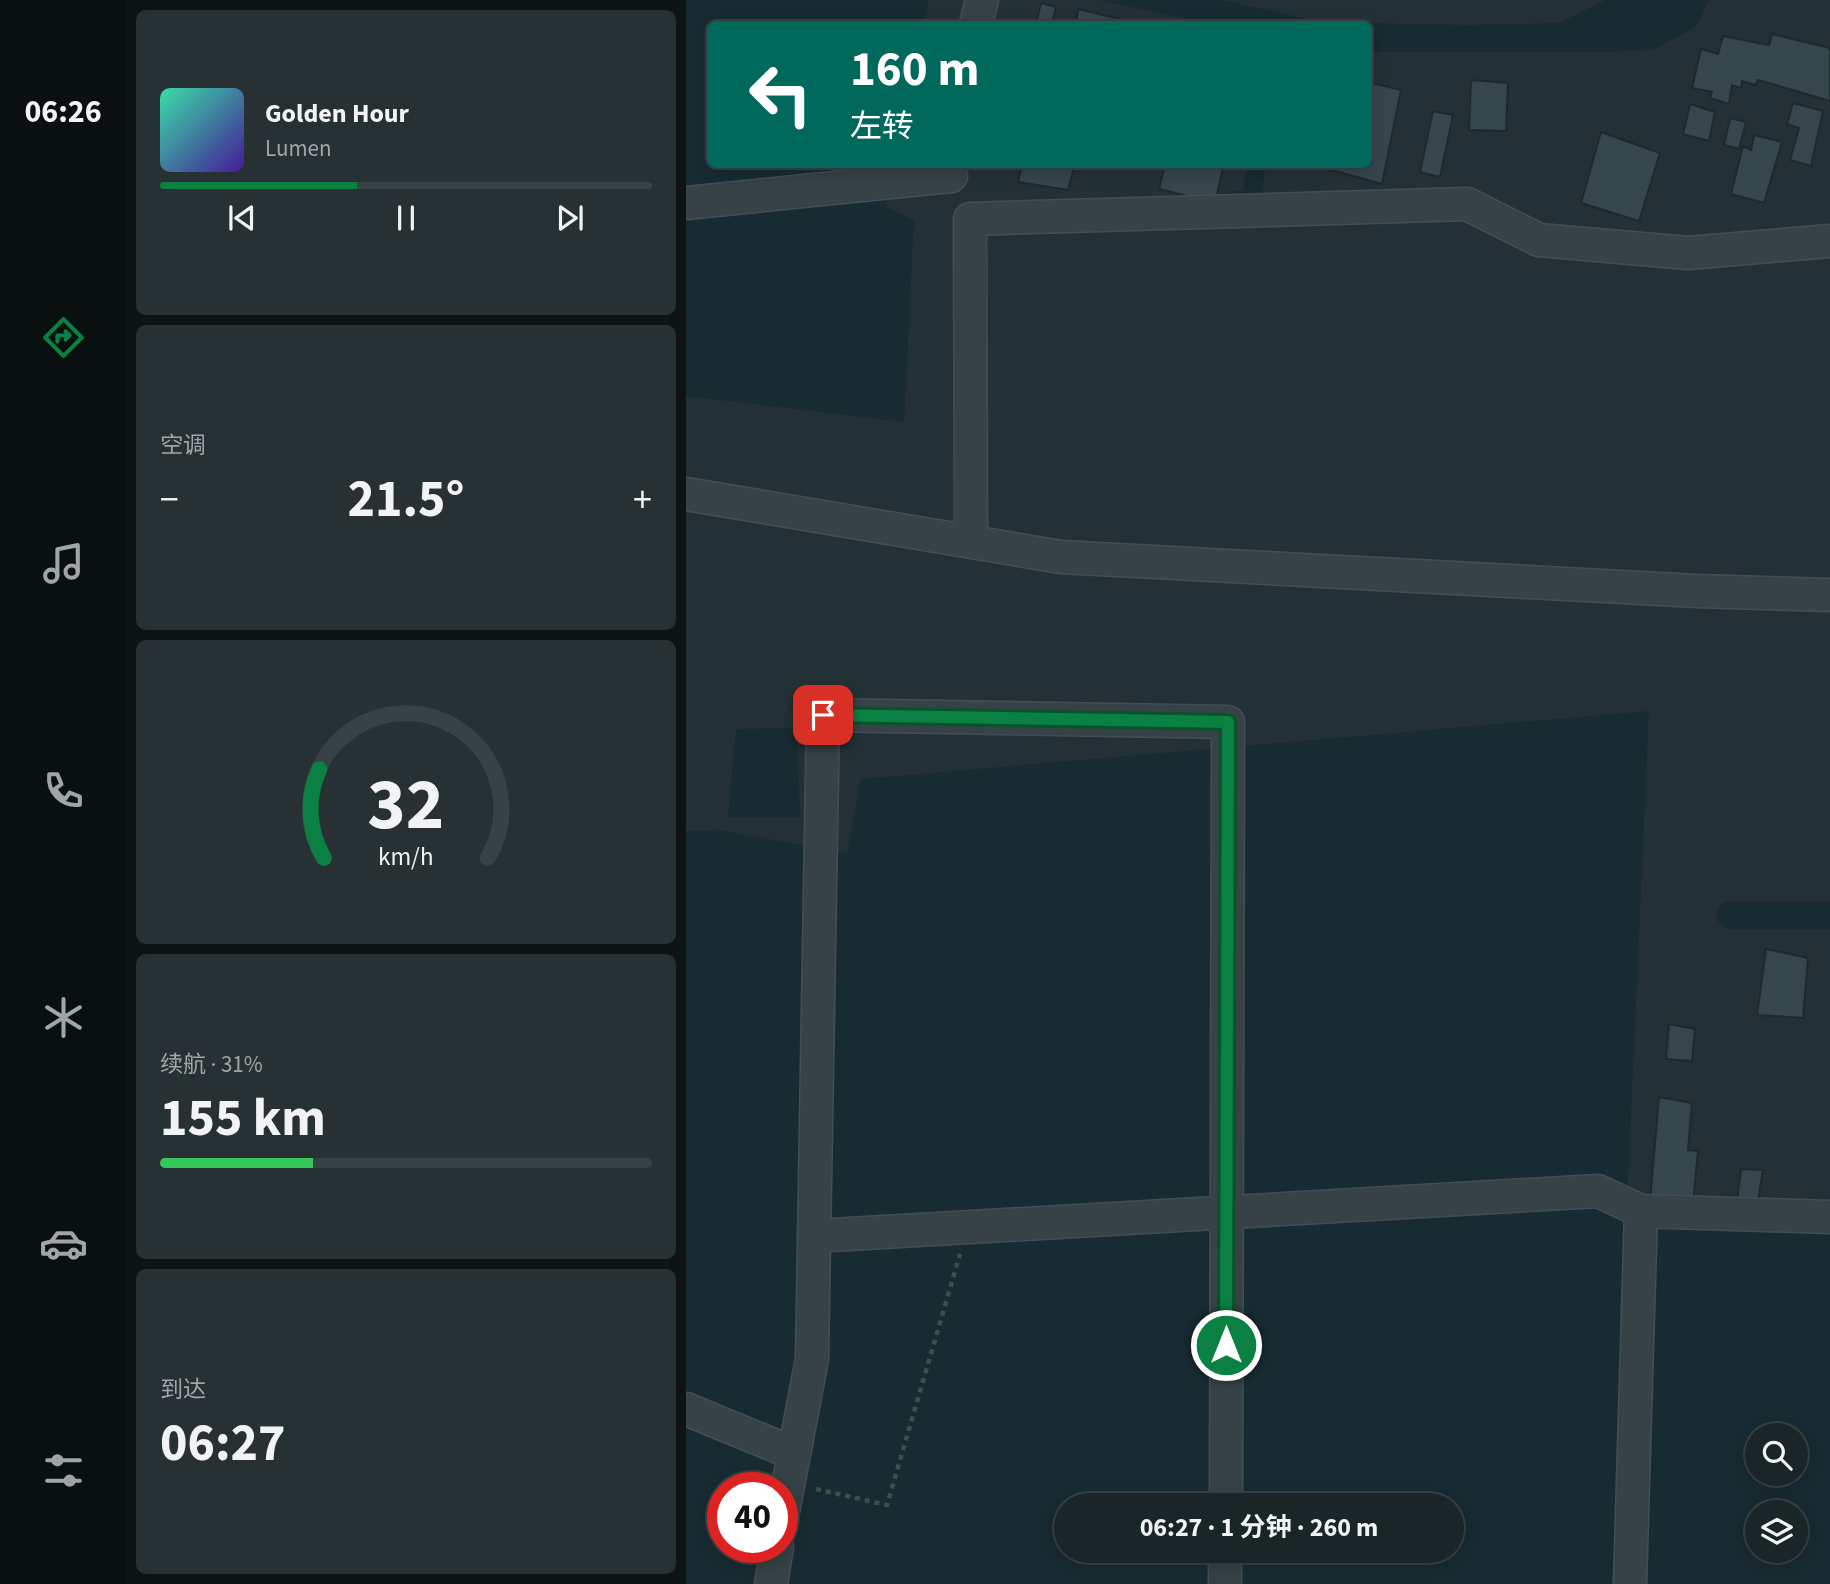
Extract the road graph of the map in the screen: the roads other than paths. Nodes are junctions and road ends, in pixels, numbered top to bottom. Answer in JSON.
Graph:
{"nodes":[{"id":1,"x":972,"y":0,"type":"edge"},
{"id":2,"x":982,"y":0,"type":"edge"},
{"id":3,"x":968,"y":21,"type":"edge"},
{"id":4,"x":977,"y":21,"type":"edge"},
{"id":5,"x":951,"y":168,"type":"edge"},
{"id":6,"x":686,"y":203,"type":"edge"},
{"id":7,"x":970,"y":219,"type":"junction"},
{"id":8,"x":1830,"y":241,"type":"edge"},
{"id":9,"x":686,"y":494,"type":"edge"},
{"id":10,"x":971,"y":542,"type":"junction"},
{"id":11,"x":1830,"y":595,"type":"edge"},
{"id":12,"x":1641,"y":1211,"type":"junction"},
{"id":13,"x":1227,"y":1212,"type":"junction"},
{"id":14,"x":1830,"y":1217,"type":"edge"},
{"id":15,"x":814,"y":1236,"type":"junction"},
{"id":16,"x":686,"y":1409,"type":"edge"},
{"id":17,"x":791,"y":1468,"type":"junction"},
{"id":18,"x":790,"y":1472,"type":"edge"},
{"id":19,"x":1226,"y":1493,"type":"edge"},
{"id":20,"x":774,"y":1563,"type":"edge"},
{"id":21,"x":1225,"y":1563,"type":"edge"},
{"id":22,"x":771,"y":1584,"type":"edge"},
{"id":23,"x":1225,"y":1584,"type":"edge"},
{"id":24,"x":1630,"y":1584,"type":"edge"}],
"edges":[{"from":1,"to":3,"type":"street"},
{"from":2,"to":4,"type":"street"},
{"from":5,"to":6,"type":"street"},
{"from":5,"to":7,"type":"street"},
{"from":7,"to":8,"type":"street"},
{"from":7,"to":10,"type":"street"},
{"from":9,"to":10,"type":"street"},
{"from":10,"to":11,"type":"street"},
{"from":12,"to":13,"type":"street"},
{"from":12,"to":14,"type":"street"},
{"from":12,"to":24,"type":"street"},
{"from":13,"to":15,"type":"street"},
{"from":13,"to":15,"type":"street"},
{"from":13,"to":19,"type":"street"},
{"from":15,"to":17,"type":"street"},
{"from":16,"to":17,"type":"street"},
{"from":17,"to":18,"type":"street"},
{"from":20,"to":22,"type":"street"},
{"from":21,"to":23,"type":"street"}]}
